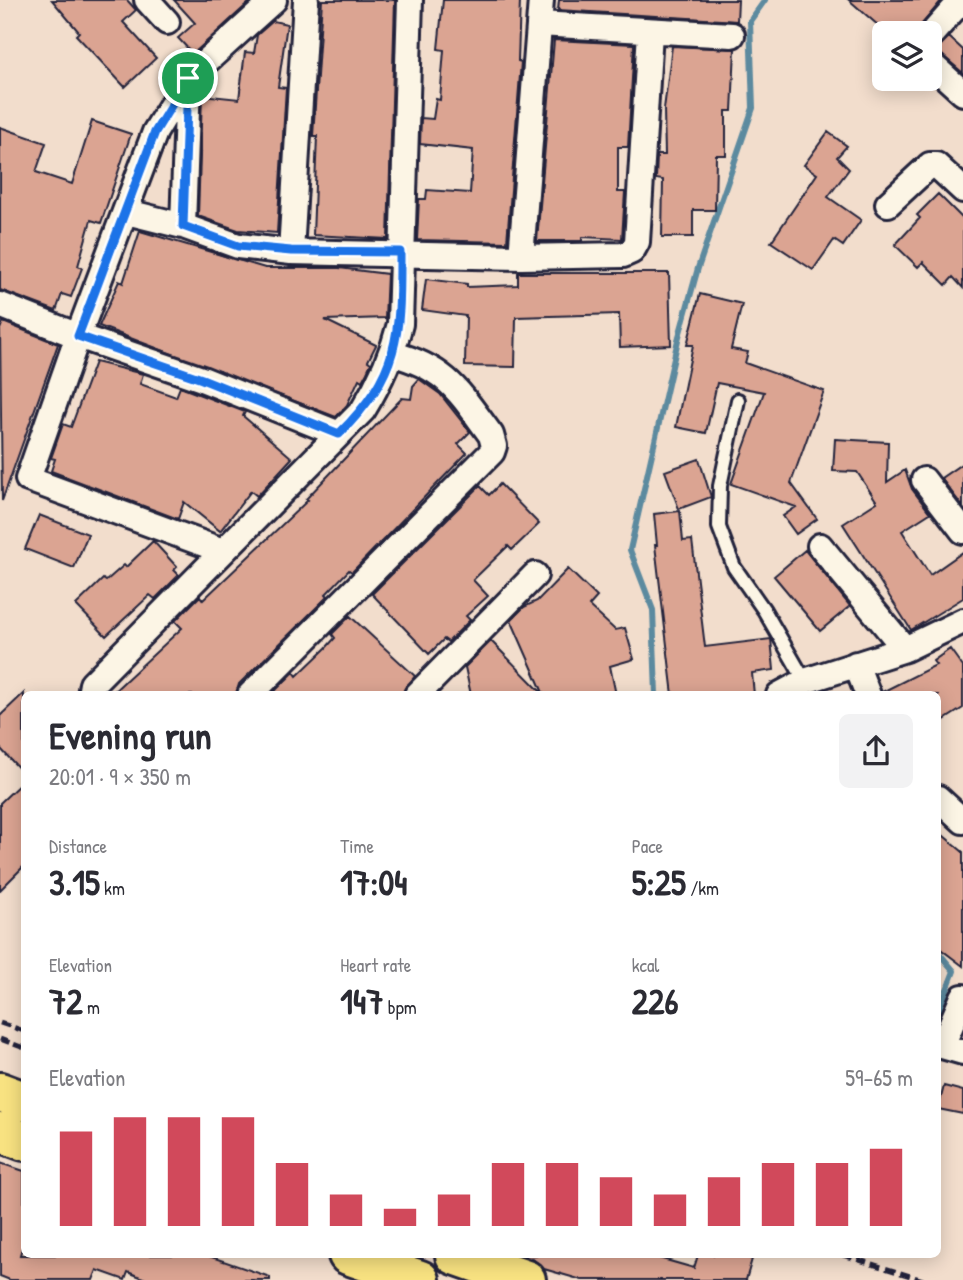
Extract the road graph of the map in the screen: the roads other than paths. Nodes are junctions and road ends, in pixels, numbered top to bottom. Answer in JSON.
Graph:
{"nodes":[{"id":1,"x":147,"y":0,"type":"edge"},
{"id":2,"x":274,"y":0,"type":"edge"},
{"id":3,"x":306,"y":0,"type":"edge"},
{"id":4,"x":410,"y":0,"type":"edge"},
{"id":5,"x":962,"y":0,"type":"edge"},
{"id":6,"x":540,"y":12,"type":"edge"},
{"id":7,"x":167,"y":22,"type":"dead end"},
{"id":8,"x":942,"y":22,"type":"edge"},
{"id":9,"x":650,"y":32,"type":"junction"},
{"id":10,"x":732,"y":35,"type":"dead end"},
{"id":11,"x":942,"y":74,"type":"edge"},
{"id":12,"x":188,"y":78,"type":"junction"},
{"id":13,"x":963,"y":93,"type":"edge"},
{"id":14,"x":960,"y":182,"type":"edge"},
{"id":15,"x":888,"y":204,"type":"dead end"},
{"id":16,"x":127,"y":212,"type":"junction"},
{"id":17,"x":183,"y":226,"type":"junction"},
{"id":18,"x":291,"y":251,"type":"junction"},
{"id":19,"x":400,"y":252,"type":"junction"},
{"id":20,"x":521,"y":257,"type":"junction"},
{"id":21,"x":0,"y":305,"type":"edge"},
{"id":22,"x":78,"y":336,"type":"junction"},
{"id":23,"x":393,"y":354,"type":"junction"},
{"id":24,"x":738,"y":400,"type":"dead end"},
{"id":25,"x":339,"y":434,"type":"junction"},
{"id":26,"x":924,"y":480,"type":"dead end"},
{"id":27,"x":963,"y":531,"type":"edge"},
{"id":28,"x":820,"y":546,"type":"dead end"},
{"id":29,"x":223,"y":551,"type":"junction"},
{"id":30,"x":535,"y":575,"type":"dead end"},
{"id":31,"x":963,"y":621,"type":"edge"},
{"id":32,"x":905,"y":649,"type":"junction"},
{"id":33,"x":856,"y":664,"type":"junction"},
{"id":34,"x":805,"y":681,"type":"junction"},
{"id":35,"x":91,"y":691,"type":"edge"},
{"id":36,"x":254,"y":691,"type":"edge"},
{"id":37,"x":421,"y":691,"type":"edge"},
{"id":38,"x":786,"y":691,"type":"edge"},
{"id":39,"x":867,"y":691,"type":"edge"},
{"id":40,"x":941,"y":801,"type":"edge"},
{"id":41,"x":963,"y":821,"type":"edge"},
{"id":42,"x":963,"y":997,"type":"edge"},
{"id":43,"x":948,"y":1051,"type":"edge"},
{"id":44,"x":0,"y":1092,"type":"edge"},
{"id":45,"x":21,"y":1100,"type":"edge"},
{"id":46,"x":0,"y":1132,"type":"edge"},
{"id":47,"x":21,"y":1140,"type":"edge"},
{"id":48,"x":357,"y":1258,"type":"edge"},
{"id":49,"x":464,"y":1258,"type":"edge"},
{"id":50,"x":420,"y":1280,"type":"edge"},
{"id":51,"x":526,"y":1280,"type":"edge"}],
"edges":[{"from":1,"to":7,"type":"street"},
{"from":2,"to":12,"type":"street"},
{"from":3,"to":18,"type":"street"},
{"from":4,"to":19,"type":"street"},
{"from":5,"to":8,"type":"street"},
{"from":6,"to":9,"type":"street"},
{"from":6,"to":20,"type":"street"},
{"from":9,"to":10,"type":"street"},
{"from":9,"to":20,"type":"street"},
{"from":11,"to":13,"type":"street"},
{"from":12,"to":16,"type":"street"},
{"from":12,"to":17,"type":"street"},
{"from":14,"to":15,"type":"street"},
{"from":16,"to":17,"type":"street"},
{"from":16,"to":22,"type":"street"},
{"from":17,"to":18,"type":"street"},
{"from":18,"to":19,"type":"street"},
{"from":19,"to":20,"type":"street"},
{"from":19,"to":23,"type":"street"},
{"from":21,"to":22,"type":"street"},
{"from":22,"to":25,"type":"street"},
{"from":22,"to":29,"type":"street"},
{"from":23,"to":25,"type":"street"},
{"from":23,"to":36,"type":"street"},
{"from":24,"to":34,"type":"lane"},
{"from":25,"to":29,"type":"street"},
{"from":26,"to":27,"type":"street"},
{"from":28,"to":32,"type":"street"},
{"from":29,"to":35,"type":"street"},
{"from":30,"to":37,"type":"street"},
{"from":31,"to":32,"type":"street"},
{"from":32,"to":33,"type":"street"},
{"from":33,"to":34,"type":"street"},
{"from":33,"to":39,"type":"street"},
{"from":34,"to":38,"type":"street"},
{"from":40,"to":41,"type":"street"},
{"from":42,"to":43,"type":"street"},
{"from":44,"to":45,"type":"highway"},
{"from":46,"to":47,"type":"highway"},
{"from":48,"to":50,"type":"highway"},
{"from":49,"to":51,"type":"highway"}]}
